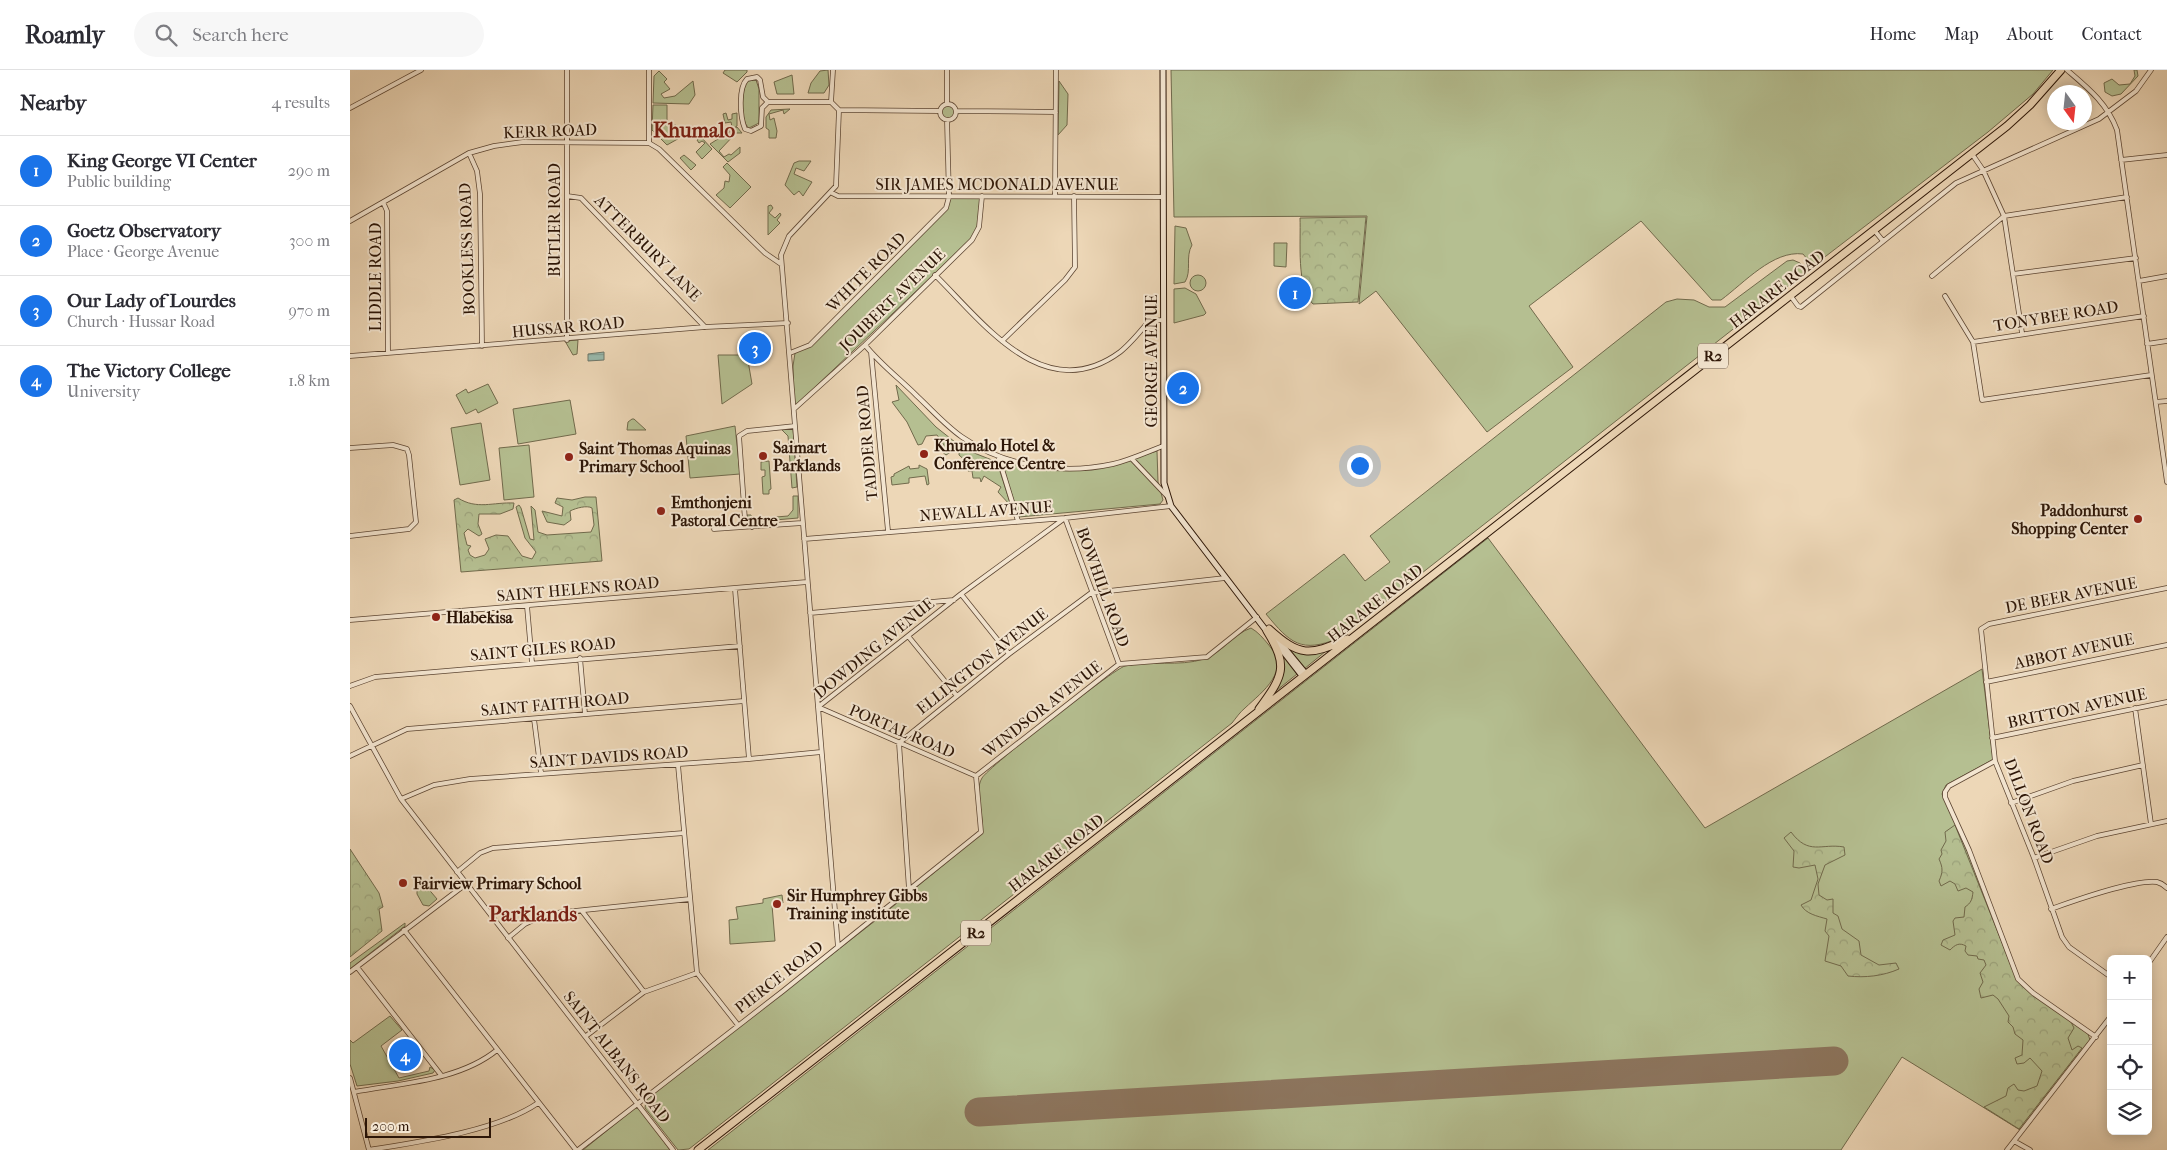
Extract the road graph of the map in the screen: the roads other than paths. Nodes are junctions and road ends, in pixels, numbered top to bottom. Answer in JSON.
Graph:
{"nodes":[{"id":1,"x":422,"y":70,"type":"edge"},
{"id":2,"x":567,"y":70,"type":"edge"},
{"id":3,"x":649,"y":70,"type":"edge"},
{"id":4,"x":833,"y":70,"type":"edge"},
{"id":5,"x":947,"y":70,"type":"edge"},
{"id":6,"x":1056,"y":70,"type":"edge"},
{"id":7,"x":1163,"y":70,"type":"edge"},
{"id":8,"x":2061,"y":70,"type":"edge"},
{"id":9,"x":2067,"y":70,"type":"edge"},
{"id":10,"x":2151,"y":70,"type":"edge"},
{"id":11,"x":768,"y":102,"type":"junction"},
{"id":12,"x":831,"y":102,"type":"junction"},
{"id":13,"x":947,"y":103,"type":"junction"},
{"id":14,"x":350,"y":108,"type":"edge"},
{"id":15,"x":839,"y":110,"type":"junction"},
{"id":16,"x":939,"y":111,"type":"junction"},
{"id":17,"x":957,"y":111,"type":"junction"},
{"id":18,"x":1056,"y":112,"type":"junction"},
{"id":19,"x":2109,"y":112,"type":"junction"},
{"id":20,"x":947,"y":120,"type":"junction"},
{"id":21,"x":566,"y":142,"type":"junction"},
{"id":22,"x":649,"y":143,"type":"junction"},
{"id":23,"x":469,"y":153,"type":"junction"},
{"id":24,"x":1972,"y":154,"type":"junction"},
{"id":25,"x":2167,"y":155,"type":"edge"},
{"id":26,"x":2121,"y":160,"type":"junction"},
{"id":27,"x":1983,"y":170,"type":"junction"},
{"id":28,"x":832,"y":193,"type":"junction"},
{"id":29,"x":1055,"y":195,"type":"junction"},
{"id":30,"x":567,"y":196,"type":"junction"},
{"id":31,"x":982,"y":196,"type":"junction"},
{"id":32,"x":1074,"y":196,"type":"junction"},
{"id":33,"x":949,"y":197,"type":"junction"},
{"id":34,"x":1163,"y":197,"type":"junction"},
{"id":35,"x":2127,"y":197,"type":"junction"},
{"id":36,"x":383,"y":202,"type":"junction"},
{"id":37,"x":2004,"y":216,"type":"junction"},
{"id":38,"x":350,"y":220,"type":"edge"},
{"id":39,"x":1874,"y":230,"type":"junction"},
{"id":40,"x":1883,"y":241,"type":"junction"},
{"id":41,"x":2136,"y":258,"type":"junction"},
{"id":42,"x":781,"y":264,"type":"junction"},
{"id":43,"x":2013,"y":274,"type":"junction"},
{"id":44,"x":936,"y":275,"type":"junction"},
{"id":45,"x":1932,"y":276,"type":"dead end"},
{"id":46,"x":2167,"y":276,"type":"edge"},
{"id":47,"x":2139,"y":281,"type":"junction"},
{"id":48,"x":1790,"y":296,"type":"junction"},
{"id":49,"x":1945,"y":296,"type":"dead end"},
{"id":50,"x":2144,"y":316,"type":"junction"},
{"id":51,"x":1163,"y":320,"type":"junction"},
{"id":52,"x":788,"y":323,"type":"junction"},
{"id":53,"x":706,"y":327,"type":"junction"},
{"id":54,"x":2022,"y":333,"type":"junction"},
{"id":55,"x":567,"y":340,"type":"junction"},
{"id":56,"x":1002,"y":341,"type":"junction"},
{"id":57,"x":2167,"y":341,"type":"edge"},
{"id":58,"x":1973,"y":342,"type":"junction"},
{"id":59,"x":2147,"y":344,"type":"junction"},
{"id":60,"x":865,"y":345,"type":"junction"},
{"id":61,"x":482,"y":346,"type":"junction"},
{"id":62,"x":871,"y":352,"type":"junction"},
{"id":63,"x":388,"y":353,"type":"junction"},
{"id":64,"x":790,"y":353,"type":"junction"},
{"id":65,"x":350,"y":356,"type":"edge"},
{"id":66,"x":2151,"y":375,"type":"junction"},
{"id":67,"x":2167,"y":401,"type":"edge"},
{"id":68,"x":2156,"y":402,"type":"junction"},
{"id":69,"x":793,"y":410,"type":"junction"},
{"id":70,"x":795,"y":426,"type":"junction"},
{"id":71,"x":1163,"y":446,"type":"junction"},
{"id":72,"x":350,"y":448,"type":"edge"},
{"id":73,"x":2165,"y":453,"type":"edge"},
{"id":74,"x":998,"y":456,"type":"junction"},
{"id":75,"x":1132,"y":459,"type":"junction"},
{"id":76,"x":2167,"y":482,"type":"edge"},
{"id":77,"x":1166,"y":496,"type":"junction"},
{"id":78,"x":1171,"y":506,"type":"junction"},
{"id":79,"x":1065,"y":518,"type":"junction"},
{"id":80,"x":1018,"y":521,"type":"junction"},
{"id":81,"x":802,"y":523,"type":"junction"},
{"id":82,"x":752,"y":526,"type":"junction"},
{"id":83,"x":714,"y":529,"type":"dead end"},
{"id":84,"x":888,"y":531,"type":"junction"},
{"id":85,"x":350,"y":536,"type":"edge"},
{"id":86,"x":804,"y":539,"type":"junction"},
{"id":87,"x":1225,"y":578,"type":"junction"},
{"id":88,"x":807,"y":582,"type":"junction"},
{"id":89,"x":2167,"y":588,"type":"edge"},
{"id":90,"x":735,"y":589,"type":"junction"},
{"id":91,"x":1091,"y":593,"type":"junction"},
{"id":92,"x":961,"y":594,"type":"junction"},
{"id":93,"x":954,"y":600,"type":"junction"},
{"id":94,"x":527,"y":606,"type":"junction"},
{"id":95,"x":810,"y":613,"type":"junction"},
{"id":96,"x":1259,"y":619,"type":"junction"},
{"id":97,"x":350,"y":620,"type":"edge"},
{"id":98,"x":1981,"y":628,"type":"joint"},
{"id":99,"x":1268,"y":630,"type":"junction"},
{"id":100,"x":1359,"y":634,"type":"junction"},
{"id":101,"x":908,"y":636,"type":"junction"},
{"id":102,"x":2167,"y":645,"type":"edge"},
{"id":103,"x":740,"y":646,"type":"junction"},
{"id":104,"x":1009,"y":654,"type":"junction"},
{"id":105,"x":580,"y":658,"type":"junction"},
{"id":106,"x":532,"y":662,"type":"junction"},
{"id":107,"x":1119,"y":664,"type":"junction"},
{"id":108,"x":1305,"y":676,"type":"junction"},
{"id":109,"x":1986,"y":682,"type":"junction"},
{"id":110,"x":350,"y":686,"type":"edge"},
{"id":111,"x":957,"y":696,"type":"junction"},
{"id":112,"x":744,"y":701,"type":"junction"},
{"id":113,"x":2167,"y":702,"type":"edge"},
{"id":114,"x":350,"y":706,"type":"edge"},
{"id":115,"x":818,"y":707,"type":"junction"},
{"id":116,"x":2135,"y":708,"type":"junction"},
{"id":117,"x":585,"y":714,"type":"junction"},
{"id":118,"x":1253,"y":717,"type":"junction"},
{"id":119,"x":534,"y":719,"type":"junction"},
{"id":120,"x":1992,"y":738,"type":"junction"},
{"id":121,"x":900,"y":743,"type":"junction"},
{"id":122,"x":372,"y":746,"type":"junction"},
{"id":123,"x":821,"y":752,"type":"junction"},
{"id":124,"x":350,"y":756,"type":"edge"},
{"id":125,"x":749,"y":760,"type":"junction"},
{"id":126,"x":1995,"y":761,"type":"junction"},
{"id":127,"x":678,"y":765,"type":"junction"},
{"id":128,"x":2143,"y":765,"type":"junction"},
{"id":129,"x":541,"y":773,"type":"junction"},
{"id":130,"x":976,"y":776,"type":"junction"},
{"id":131,"x":401,"y":799,"type":"junction"},
{"id":132,"x":2011,"y":803,"type":"junction"},
{"id":133,"x":2167,"y":821,"type":"edge"},
{"id":134,"x":2151,"y":824,"type":"junction"},
{"id":135,"x":981,"y":832,"type":"joint"},
{"id":136,"x":684,"y":833,"type":"junction"},
{"id":137,"x":2034,"y":858,"type":"junction"},
{"id":138,"x":457,"y":872,"type":"junction"},
{"id":139,"x":466,"y":884,"type":"junction"},
{"id":140,"x":2167,"y":888,"type":"edge"},
{"id":141,"x":909,"y":889,"type":"junction"},
{"id":142,"x":690,"y":899,"type":"junction"},
{"id":143,"x":2051,"y":909,"type":"junction"},
{"id":144,"x":582,"y":911,"type":"junction"},
{"id":145,"x":404,"y":930,"type":"junction"},
{"id":146,"x":2167,"y":937,"type":"edge"},
{"id":147,"x":508,"y":938,"type":"junction"},
{"id":148,"x":838,"y":947,"type":"junction"},
{"id":149,"x":2152,"y":958,"type":"edge"},
{"id":150,"x":357,"y":967,"type":"junction"},
{"id":151,"x":350,"y":972,"type":"edge"},
{"id":152,"x":697,"y":972,"type":"junction"},
{"id":153,"x":2107,"y":974,"type":"edge"},
{"id":154,"x":644,"y":992,"type":"junction"},
{"id":155,"x":2107,"y":1022,"type":"edge"},
{"id":156,"x":738,"y":1025,"type":"junction"},
{"id":157,"x":586,"y":1036,"type":"junction"},
{"id":158,"x":2096,"y":1037,"type":"junction"},
{"id":159,"x":497,"y":1050,"type":"junction"},
{"id":160,"x":441,"y":1076,"type":"junction"},
{"id":161,"x":350,"y":1078,"type":"edge"},
{"id":162,"x":354,"y":1092,"type":"junction"},
{"id":163,"x":538,"y":1103,"type":"junction"},
{"id":164,"x":638,"y":1103,"type":"junction"},
{"id":165,"x":2014,"y":1142,"type":"junction"},
{"id":166,"x":369,"y":1150,"type":"edge"},
{"id":167,"x":577,"y":1150,"type":"edge"},
{"id":168,"x":673,"y":1150,"type":"edge"},
{"id":169,"x":698,"y":1150,"type":"edge"},
{"id":170,"x":2007,"y":1150,"type":"edge"},
{"id":171,"x":2030,"y":1150,"type":"edge"}],
"edges":[{"from":1,"to":14,"type":"street"},
{"from":2,"to":21,"type":"street","name":"BUTLER ROAD"},
{"from":3,"to":22,"type":"street"},
{"from":4,"to":12,"type":"street"},
{"from":5,"to":13,"type":"street"},
{"from":6,"to":18,"type":"street"},
{"from":7,"to":34,"type":"main road","name":"GEORGE AVENUE"},
{"from":8,"to":24,"type":"highway","name":"HARARE ROAD","number":"R2"},
{"from":9,"to":19,"type":"street"},
{"from":10,"to":19,"type":"street"},
{"from":11,"to":11,"type":"street"},
{"from":11,"to":12,"type":"street"},
{"from":12,"to":15,"type":"street"},
{"from":13,"to":16,"type":"street"},
{"from":13,"to":17,"type":"street"},
{"from":15,"to":16,"type":"street"},
{"from":15,"to":28,"type":"street"},
{"from":16,"to":20,"type":"street"},
{"from":17,"to":18,"type":"street"},
{"from":17,"to":20,"type":"street"},
{"from":18,"to":29,"type":"street"},
{"from":19,"to":26,"type":"street"},
{"from":19,"to":27,"type":"street"},
{"from":20,"to":33,"type":"street"},
{"from":21,"to":22,"type":"street","name":"KERR ROAD"},
{"from":21,"to":23,"type":"street","name":"KERR ROAD"},
{"from":21,"to":30,"type":"street","name":"BUTLER ROAD"},
{"from":22,"to":42,"type":"street"},
{"from":23,"to":36,"type":"street","name":"KERR ROAD"},
{"from":23,"to":61,"type":"street","name":"BOOKLESS ROAD"},
{"from":24,"to":27,"type":"street"},
{"from":24,"to":39,"type":"highway","name":"HARARE ROAD","number":"R2"},
{"from":25,"to":26,"type":"street"},
{"from":26,"to":35,"type":"street"},
{"from":27,"to":37,"type":"street"},
{"from":27,"to":40,"type":"street"},
{"from":28,"to":33,"type":"street","name":"SIR JAMES MCDONALD AVENUE"},
{"from":28,"to":42,"type":"street"},
{"from":29,"to":31,"type":"street","name":"SIR JAMES MCDONALD AVENUE"},
{"from":29,"to":32,"type":"street","name":"SIR JAMES MCDONALD AVENUE"},
{"from":30,"to":53,"type":"street","name":"ATTERBURY LANE"},
{"from":30,"to":55,"type":"street","name":"BUTLER ROAD"},
{"from":31,"to":33,"type":"street","name":"SIR JAMES MCDONALD AVENUE"},
{"from":31,"to":44,"type":"street","name":"JOUBERT AVENUE"},
{"from":32,"to":34,"type":"street","name":"SIR JAMES MCDONALD AVENUE"},
{"from":32,"to":56,"type":"street"},
{"from":33,"to":64,"type":"street","name":"WHITE ROAD"},
{"from":34,"to":51,"type":"main road","name":"GEORGE AVENUE"},
{"from":35,"to":37,"type":"street"},
{"from":35,"to":41,"type":"street"},
{"from":36,"to":38,"type":"street","name":"KERR ROAD"},
{"from":36,"to":63,"type":"street","name":"LIDDLE ROAD"},
{"from":37,"to":43,"type":"street"},
{"from":37,"to":45,"type":"street"},
{"from":39,"to":40,"type":"street"},
{"from":39,"to":48,"type":"highway","name":"HARARE ROAD","number":"R2"},
{"from":40,"to":48,"type":"street"},
{"from":41,"to":43,"type":"street"},
{"from":41,"to":47,"type":"street"},
{"from":42,"to":52,"type":"street"},
{"from":43,"to":54,"type":"street"},
{"from":44,"to":56,"type":"street"},
{"from":44,"to":60,"type":"street","name":"JOUBERT AVENUE"},
{"from":46,"to":47,"type":"street"},
{"from":47,"to":50,"type":"street"},
{"from":48,"to":100,"type":"highway","name":"HARARE ROAD","number":"R2"},
{"from":49,"to":58,"type":"street"},
{"from":50,"to":54,"type":"street","name":"TONYBEE ROAD"},
{"from":50,"to":59,"type":"street"},
{"from":51,"to":56,"type":"street"},
{"from":51,"to":71,"type":"main road","name":"GEORGE AVENUE"},
{"from":52,"to":53,"type":"street","name":"HUSSAR ROAD"},
{"from":52,"to":64,"type":"street"},
{"from":53,"to":55,"type":"street","name":"HUSSAR ROAD"},
{"from":54,"to":58,"type":"street","name":"TONYBEE ROAD"},
{"from":55,"to":61,"type":"street","name":"HUSSAR ROAD"},
{"from":57,"to":59,"type":"street"},
{"from":58,"to":66,"type":"street"},
{"from":59,"to":66,"type":"street"},
{"from":60,"to":62,"type":"street"},
{"from":60,"to":69,"type":"street","name":"JOUBERT AVENUE"},
{"from":61,"to":63,"type":"street","name":"HUSSAR ROAD"},
{"from":62,"to":74,"type":"street"},
{"from":62,"to":84,"type":"street","name":"TADDER ROAD"},
{"from":63,"to":65,"type":"street","name":"HUSSAR ROAD"},
{"from":64,"to":69,"type":"street"},
{"from":66,"to":68,"type":"street"},
{"from":67,"to":68,"type":"street"},
{"from":68,"to":73,"type":"street"},
{"from":69,"to":70,"type":"street"},
{"from":70,"to":81,"type":"street"},
{"from":70,"to":82,"type":"street"},
{"from":71,"to":75,"type":"street"},
{"from":71,"to":77,"type":"main road","name":"GEORGE AVENUE"},
{"from":72,"to":85,"type":"street"},
{"from":73,"to":76,"type":"street"},
{"from":74,"to":75,"type":"street"},
{"from":74,"to":80,"type":"street"},
{"from":75,"to":77,"type":"street"},
{"from":77,"to":78,"type":"main road","name":"GEORGE AVENUE"},
{"from":78,"to":79,"type":"street","name":"NEWALL AVENUE"},
{"from":78,"to":87,"type":"main road","name":"GEORGE AVENUE"},
{"from":79,"to":80,"type":"street","name":"NEWALL AVENUE"},
{"from":79,"to":91,"type":"street","name":"BOWHILL ROAD"},
{"from":79,"to":92,"type":"street","name":"DOWDING AVENUE"},
{"from":80,"to":84,"type":"street","name":"NEWALL AVENUE"},
{"from":81,"to":82,"type":"street"},
{"from":81,"to":86,"type":"street"},
{"from":82,"to":83,"type":"street"},
{"from":84,"to":86,"type":"street","name":"NEWALL AVENUE"},
{"from":86,"to":88,"type":"street"},
{"from":87,"to":91,"type":"street"},
{"from":87,"to":96,"type":"main road","name":"GEORGE AVENUE"},
{"from":88,"to":90,"type":"street","name":"SAINT HELENS ROAD"},
{"from":88,"to":95,"type":"street"},
{"from":89,"to":98,"type":"street","name":"DE BEER AVENUE"},
{"from":90,"to":94,"type":"street","name":"SAINT HELENS ROAD"},
{"from":90,"to":103,"type":"street"},
{"from":91,"to":104,"type":"street","name":"ELLINGTON AVENUE"},
{"from":91,"to":107,"type":"street","name":"BOWHILL ROAD"},
{"from":92,"to":93,"type":"street","name":"DOWDING AVENUE"},
{"from":92,"to":104,"type":"street"},
{"from":93,"to":95,"type":"street"},
{"from":93,"to":101,"type":"street","name":"DOWDING AVENUE"},
{"from":94,"to":97,"type":"street","name":"SAINT HELENS ROAD"},
{"from":94,"to":106,"type":"street"},
{"from":95,"to":115,"type":"street"},
{"from":96,"to":99,"type":"main road","name":"GEORGE AVENUE"},
{"from":96,"to":107,"type":"street","name":"WINDSOR AVENUE"},
{"from":98,"to":109,"type":"street","name":"DILLON ROAD"},
{"from":99,"to":100,"type":"highway"},
{"from":99,"to":108,"type":"main road","name":"GEORGE AVENUE"},
{"from":99,"to":118,"type":"highway"},
{"from":100,"to":108,"type":"highway","name":"HARARE ROAD","number":"R2"},
{"from":101,"to":111,"type":"street"},
{"from":101,"to":115,"type":"street","name":"DOWDING AVENUE"},
{"from":102,"to":109,"type":"street","name":"ABBOT AVENUE"},
{"from":103,"to":105,"type":"street","name":"SAINT GILES ROAD"},
{"from":103,"to":112,"type":"street"},
{"from":104,"to":111,"type":"street","name":"ELLINGTON AVENUE"},
{"from":105,"to":106,"type":"street","name":"SAINT GILES ROAD"},
{"from":105,"to":117,"type":"street"},
{"from":106,"to":110,"type":"street","name":"SAINT GILES ROAD"},
{"from":107,"to":130,"type":"street","name":"WINDSOR AVENUE"},
{"from":108,"to":118,"type":"highway","name":"HARARE ROAD","number":"R2"},
{"from":109,"to":120,"type":"street","name":"DILLON ROAD"},
{"from":111,"to":121,"type":"street","name":"ELLINGTON AVENUE"},
{"from":112,"to":117,"type":"street","name":"SAINT FAITH ROAD"},
{"from":112,"to":125,"type":"street"},
{"from":113,"to":116,"type":"street","name":"BRITTON AVENUE"},
{"from":114,"to":122,"type":"street","name":"SAINT ALBANS ROAD"},
{"from":115,"to":121,"type":"street","name":"PORTAL ROAD"},
{"from":115,"to":123,"type":"street","name":"DOWDING AVENUE"},
{"from":116,"to":120,"type":"street","name":"BRITTON AVENUE"},
{"from":116,"to":128,"type":"street"},
{"from":117,"to":119,"type":"street","name":"SAINT FAITH ROAD"},
{"from":118,"to":169,"type":"highway","name":"HARARE ROAD","number":"R2"},
{"from":119,"to":122,"type":"street","name":"SAINT FAITH ROAD"},
{"from":119,"to":129,"type":"street"},
{"from":120,"to":126,"type":"street","name":"DILLON ROAD"},
{"from":121,"to":130,"type":"street","name":"PORTAL ROAD"},
{"from":121,"to":141,"type":"street"},
{"from":122,"to":124,"type":"street","name":"SAINT FAITH ROAD"},
{"from":122,"to":131,"type":"street","name":"SAINT ALBANS ROAD"},
{"from":123,"to":125,"type":"street","name":"SAINT DAVIDS ROAD"},
{"from":123,"to":148,"type":"street","name":"DOWDING AVENUE"},
{"from":125,"to":127,"type":"street","name":"SAINT DAVIDS ROAD"},
{"from":126,"to":132,"type":"street","name":"DILLON ROAD"},
{"from":126,"to":158,"type":"street"},
{"from":127,"to":129,"type":"street","name":"SAINT DAVIDS ROAD"},
{"from":127,"to":136,"type":"street"},
{"from":128,"to":132,"type":"street"},
{"from":128,"to":134,"type":"street"},
{"from":129,"to":131,"type":"street","name":"SAINT DAVIDS ROAD"},
{"from":130,"to":135,"type":"street","name":"WINDSOR AVENUE"},
{"from":131,"to":138,"type":"street","name":"SAINT ALBANS ROAD"},
{"from":132,"to":137,"type":"street","name":"DILLON ROAD"},
{"from":133,"to":134,"type":"street"},
{"from":134,"to":137,"type":"street"},
{"from":135,"to":141,"type":"street","name":"PIERCE ROAD"},
{"from":136,"to":138,"type":"street"},
{"from":136,"to":142,"type":"street"},
{"from":137,"to":143,"type":"street","name":"DILLON ROAD"},
{"from":138,"to":139,"type":"street","name":"SAINT ALBANS ROAD"},
{"from":139,"to":145,"type":"street"},
{"from":139,"to":147,"type":"street","name":"SAINT ALBANS ROAD"},
{"from":140,"to":143,"type":"street"},
{"from":141,"to":148,"type":"street","name":"PIERCE ROAD"},
{"from":142,"to":144,"type":"street"},
{"from":142,"to":152,"type":"street"},
{"from":143,"to":153,"type":"street","name":"DILLON ROAD"},
{"from":144,"to":147,"type":"street"},
{"from":144,"to":154,"type":"street"},
{"from":145,"to":150,"type":"street"},
{"from":145,"to":159,"type":"street"},
{"from":146,"to":149,"type":"street"},
{"from":147,"to":157,"type":"street","name":"SAINT ALBANS ROAD"},
{"from":148,"to":156,"type":"street","name":"PIERCE ROAD"},
{"from":150,"to":151,"type":"street"},
{"from":150,"to":160,"type":"street"},
{"from":152,"to":154,"type":"street"},
{"from":152,"to":156,"type":"street"},
{"from":154,"to":157,"type":"street"},
{"from":155,"to":158,"type":"street"},
{"from":156,"to":164,"type":"street","name":"PIERCE ROAD"},
{"from":157,"to":164,"type":"street","name":"SAINT ALBANS ROAD"},
{"from":158,"to":165,"type":"street"},
{"from":159,"to":160,"type":"street"},
{"from":159,"to":163,"type":"street"},
{"from":160,"to":162,"type":"street"},
{"from":161,"to":162,"type":"street"},
{"from":162,"to":166,"type":"street"},
{"from":163,"to":166,"type":"street"},
{"from":163,"to":167,"type":"street"},
{"from":164,"to":167,"type":"street","name":"PIERCE ROAD"},
{"from":164,"to":168,"type":"street","name":"SAINT ALBANS ROAD"},
{"from":165,"to":170,"type":"street"},
{"from":165,"to":171,"type":"street"}]}
